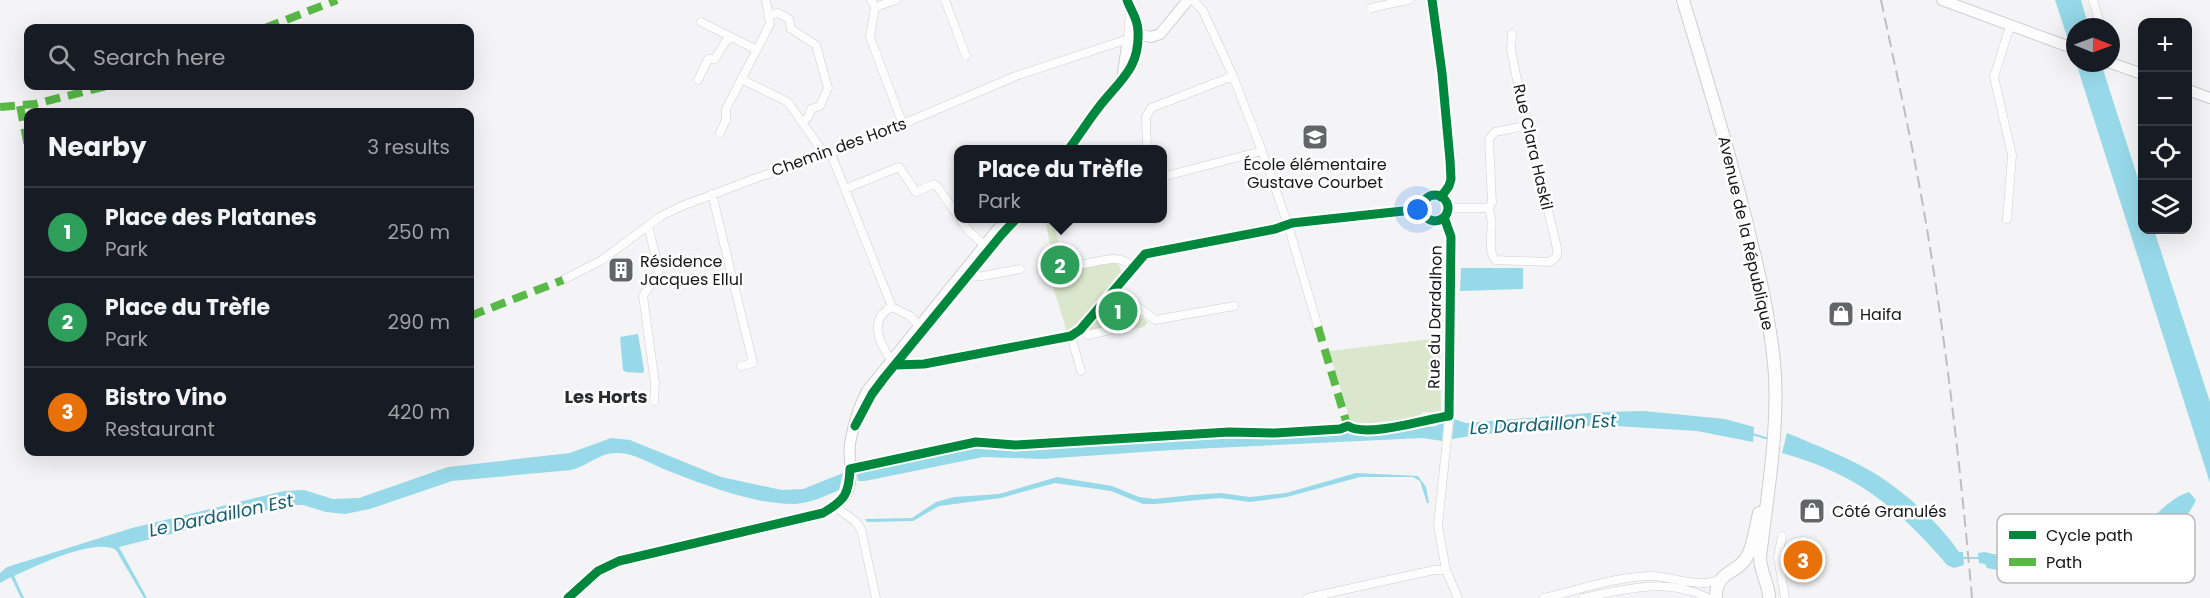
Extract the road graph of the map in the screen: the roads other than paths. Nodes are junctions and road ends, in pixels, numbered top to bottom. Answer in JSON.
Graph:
{"nodes":[{"id":1,"x":766,"y":0,"type":"edge"},
{"id":2,"x":896,"y":0,"type":"edge"},
{"id":3,"x":945,"y":0,"type":"edge"},
{"id":4,"x":1188,"y":0,"type":"edge"},
{"id":5,"x":1193,"y":0,"type":"edge"},
{"id":6,"x":1408,"y":0,"type":"edge"},
{"id":7,"x":1432,"y":0,"type":"edge"},
{"id":8,"x":1683,"y":0,"type":"edge"},
{"id":9,"x":1942,"y":0,"type":"edge"},
{"id":10,"x":2092,"y":0,"type":"edge"},
{"id":11,"x":1393,"y":1,"type":"edge"},
{"id":12,"x":873,"y":4,"type":"edge"},
{"id":13,"x":1129,"y":4,"type":"edge"},
{"id":14,"x":1371,"y":8,"type":"dead end"},
{"id":15,"x":770,"y":15,"type":"junction"},
{"id":16,"x":2098,"y":18,"type":"edge"},
{"id":17,"x":701,"y":22,"type":"dead end"},
{"id":18,"x":2010,"y":27,"type":"junction"},
{"id":19,"x":1512,"y":34,"type":"dead end"},
{"id":20,"x":729,"y":36,"type":"junction"},
{"id":21,"x":1133,"y":37,"type":"junction"},
{"id":22,"x":2066,"y":46,"type":"edge"},
{"id":23,"x":757,"y":50,"type":"junction"},
{"id":24,"x":966,"y":56,"type":"dead end"},
{"id":25,"x":2120,"y":64,"type":"edge"},
{"id":26,"x":2138,"y":72,"type":"edge"},
{"id":27,"x":1233,"y":76,"type":"junction"},
{"id":28,"x":698,"y":80,"type":"dead end"},
{"id":29,"x":741,"y":80,"type":"junction"},
{"id":30,"x":2192,"y":92,"type":"edge"},
{"id":31,"x":1108,"y":98,"type":"junction"},
{"id":32,"x":2210,"y":98,"type":"edge"},
{"id":33,"x":803,"y":122,"type":"junction"},
{"id":34,"x":903,"y":125,"type":"junction"},
{"id":35,"x":1529,"y":131,"type":"junction"},
{"id":36,"x":720,"y":134,"type":"dead end"},
{"id":37,"x":1072,"y":145,"type":"edge"},
{"id":38,"x":1078,"y":145,"type":"edge"},
{"id":39,"x":1147,"y":145,"type":"edge"},
{"id":40,"x":1262,"y":151,"type":"junction"},
{"id":41,"x":828,"y":154,"type":"junction"},
{"id":42,"x":1167,"y":176,"type":"edge"},
{"id":43,"x":845,"y":189,"type":"junction"},
{"id":44,"x":712,"y":194,"type":"junction"},
{"id":45,"x":1441,"y":196,"type":"junction"},
{"id":46,"x":1448,"y":208,"type":"junction"},
{"id":47,"x":1488,"y":208,"type":"junction"},
{"id":48,"x":1422,"y":209,"type":"junction"},
{"id":49,"x":954,"y":210,"type":"edge"},
{"id":50,"x":1444,"y":218,"type":"junction"},
{"id":51,"x":2007,"y":219,"type":"dead end"},
{"id":52,"x":963,"y":223,"type":"edge"},
{"id":53,"x":1006,"y":223,"type":"edge"},
{"id":54,"x":1013,"y":223,"type":"edge"},
{"id":55,"x":1288,"y":225,"type":"junction"},
{"id":56,"x":647,"y":227,"type":"junction"},
{"id":57,"x":985,"y":246,"type":"junction"},
{"id":58,"x":1084,"y":264,"type":"dead end"},
{"id":59,"x":1133,"y":267,"type":"junction"},
{"id":60,"x":1020,"y":269,"type":"dead end"},
{"id":61,"x":964,"y":276,"type":"junction"},
{"id":62,"x":563,"y":279,"type":"dead end"},
{"id":63,"x":1114,"y":288,"type":"junction"},
{"id":64,"x":1234,"y":306,"type":"dead end"},
{"id":65,"x":892,"y":307,"type":"junction"},
{"id":66,"x":1318,"y":327,"type":"dead end"},
{"id":67,"x":921,"y":329,"type":"junction"},
{"id":68,"x":1080,"y":330,"type":"junction"},
{"id":69,"x":1110,"y":330,"type":"dead end"},
{"id":70,"x":1071,"y":336,"type":"junction"},
{"id":71,"x":894,"y":362,"type":"junction"},
{"id":72,"x":741,"y":366,"type":"dead end"},
{"id":73,"x":1082,"y":371,"type":"dead end"},
{"id":74,"x":654,"y":401,"type":"dead end"},
{"id":75,"x":1770,"y":471,"type":"junction"},
{"id":76,"x":834,"y":506,"type":"junction"},
{"id":77,"x":1782,"y":536,"type":"dead end"},
{"id":78,"x":1446,"y":570,"type":"junction"},
{"id":79,"x":1732,"y":570,"type":"junction"},
{"id":80,"x":1763,"y":577,"type":"junction"},
{"id":81,"x":1720,"y":579,"type":"junction"},
{"id":82,"x":1770,"y":597,"type":"edge"},
{"id":83,"x":568,"y":598,"type":"edge"},
{"id":84,"x":876,"y":598,"type":"edge"},
{"id":85,"x":1307,"y":598,"type":"edge"},
{"id":86,"x":1458,"y":598,"type":"edge"},
{"id":87,"x":1544,"y":598,"type":"edge"},
{"id":88,"x":1583,"y":598,"type":"edge"},
{"id":89,"x":1708,"y":598,"type":"edge"},
{"id":90,"x":1716,"y":598,"type":"edge"},
{"id":91,"x":1785,"y":598,"type":"edge"}],
"edges":[{"from":1,"to":15,"type":"street"},
{"from":2,"to":12,"type":"street"},
{"from":3,"to":24,"type":"street"},
{"from":4,"to":21,"type":"street"},
{"from":5,"to":27,"type":"street"},
{"from":6,"to":11,"type":"street"},
{"from":7,"to":45,"type":"street"},
{"from":8,"to":75,"type":"main road","name":"Avenue de la République"},
{"from":9,"to":18,"type":"street"},
{"from":10,"to":16,"type":"street"},
{"from":11,"to":14,"type":"street"},
{"from":12,"to":34,"type":"street"},
{"from":13,"to":21,"type":"street"},
{"from":15,"to":23,"type":"street"},
{"from":15,"to":33,"type":"street"},
{"from":17,"to":20,"type":"street"},
{"from":18,"to":22,"type":"street"},
{"from":18,"to":51,"type":"street"},
{"from":19,"to":35,"type":"street","name":"Rue Clara Haskil"},
{"from":20,"to":23,"type":"street"},
{"from":20,"to":28,"type":"street"},
{"from":21,"to":31,"type":"street"},
{"from":21,"to":34,"type":"street","name":"Chemin des Horts"},
{"from":23,"to":29,"type":"street"},
{"from":25,"to":26,"type":"street"},
{"from":27,"to":39,"type":"street"},
{"from":27,"to":40,"type":"street"},
{"from":29,"to":33,"type":"street"},
{"from":29,"to":36,"type":"street"},
{"from":30,"to":32,"type":"street"},
{"from":31,"to":37,"type":"street"},
{"from":31,"to":38,"type":"street"},
{"from":33,"to":41,"type":"street"},
{"from":34,"to":41,"type":"street","name":"Chemin des Horts"},
{"from":35,"to":47,"type":"street"},
{"from":35,"to":47,"type":"street","name":"Rue Clara Haskil"},
{"from":40,"to":42,"type":"street"},
{"from":40,"to":55,"type":"street"},
{"from":41,"to":43,"type":"street"},
{"from":41,"to":44,"type":"street","name":"Chemin des Horts"},
{"from":43,"to":49,"type":"street"},
{"from":43,"to":65,"type":"street"},
{"from":44,"to":56,"type":"street","name":"Chemin des Horts"},
{"from":44,"to":72,"type":"street"},
{"from":45,"to":46,"type":"street"},
{"from":45,"to":48,"type":"street"},
{"from":46,"to":47,"type":"street"},
{"from":46,"to":50,"type":"street"},
{"from":48,"to":50,"type":"street"},
{"from":48,"to":55,"type":"street"},
{"from":50,"to":78,"type":"street","name":"Rue du Dardalhon"},
{"from":52,"to":57,"type":"street"},
{"from":53,"to":57,"type":"street"},
{"from":54,"to":61,"type":"street"},
{"from":55,"to":59,"type":"street"},
{"from":55,"to":66,"type":"street"},
{"from":56,"to":62,"type":"street","name":"Chemin des Horts"},
{"from":56,"to":74,"type":"street"},
{"from":57,"to":61,"type":"street"},
{"from":58,"to":59,"type":"street"},
{"from":59,"to":63,"type":"street"},
{"from":60,"to":61,"type":"street"},
{"from":61,"to":67,"type":"street"},
{"from":63,"to":64,"type":"street"},
{"from":63,"to":68,"type":"street"},
{"from":65,"to":67,"type":"street"},
{"from":65,"to":71,"type":"street"},
{"from":67,"to":71,"type":"street"},
{"from":68,"to":69,"type":"street"},
{"from":68,"to":70,"type":"street"},
{"from":70,"to":71,"type":"street"},
{"from":70,"to":73,"type":"street"},
{"from":71,"to":76,"type":"street"},
{"from":75,"to":79,"type":"main road"},
{"from":75,"to":80,"type":"main road"},
{"from":76,"to":83,"type":"street"},
{"from":76,"to":84,"type":"street"},
{"from":77,"to":91,"type":"street"},
{"from":78,"to":85,"type":"street"},
{"from":78,"to":86,"type":"street","name":"Rue du Dardalhon"},
{"from":79,"to":80,"type":"main road"},
{"from":79,"to":81,"type":"main road"},
{"from":80,"to":82,"type":"main road"},
{"from":81,"to":87,"type":"street"},
{"from":81,"to":90,"type":"main road"},
{"from":88,"to":89,"type":"street"}]}
